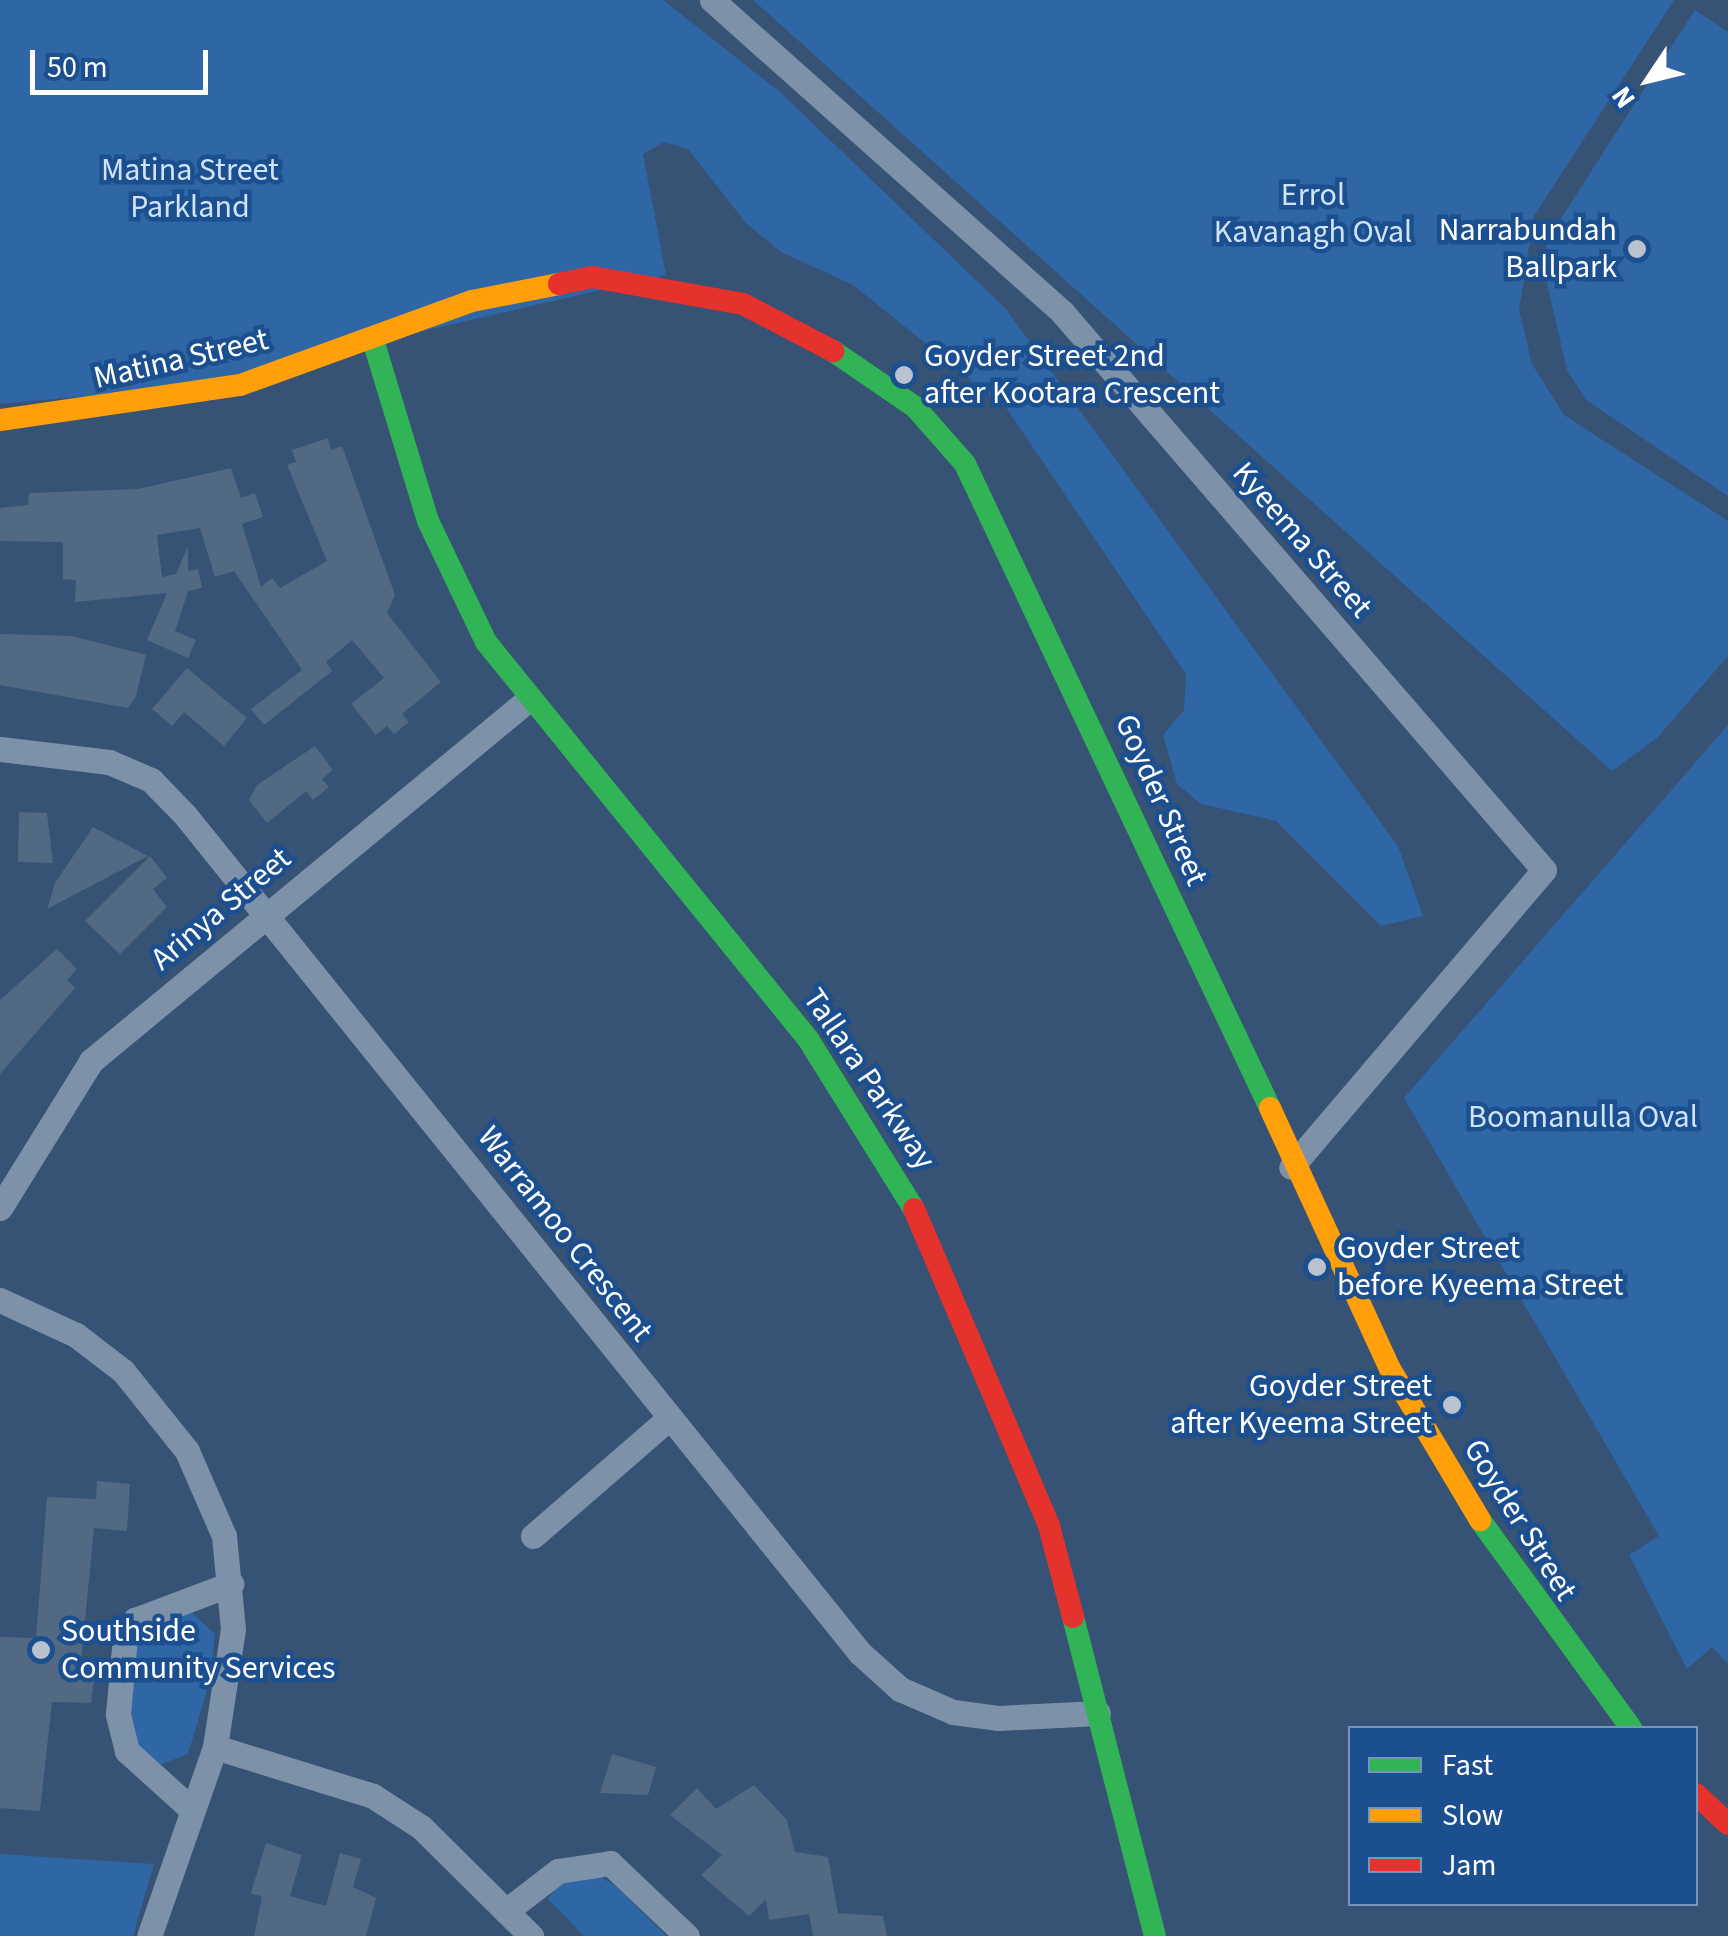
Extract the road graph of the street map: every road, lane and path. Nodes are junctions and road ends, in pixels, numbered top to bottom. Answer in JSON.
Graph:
{"nodes":[{"id":1,"x":712,"y":0,"type":"edge"},
{"id":2,"x":373,"y":340,"type":"junction"},
{"id":3,"x":0,"y":420,"type":"edge"},
{"id":4,"x":529,"y":699,"type":"junction"},
{"id":5,"x":0,"y":750,"type":"edge"},
{"id":6,"x":268,"y":912,"type":"junction"},
{"id":7,"x":1291,"y":1167,"type":"junction"},
{"id":8,"x":0,"y":1208,"type":"edge"},
{"id":9,"x":0,"y":1300,"type":"edge"},
{"id":10,"x":670,"y":1418,"type":"junction"},
{"id":11,"x":532,"y":1536,"type":"dead end"},
{"id":12,"x":231,"y":1584,"type":"junction"},
{"id":13,"x":1098,"y":1714,"type":"junction"},
{"id":14,"x":1630,"y":1726,"type":"edge"},
{"id":15,"x":215,"y":1747,"type":"junction"},
{"id":16,"x":1698,"y":1796,"type":"edge"},
{"id":17,"x":190,"y":1808,"type":"junction"},
{"id":18,"x":1728,"y":1824,"type":"edge"},
{"id":19,"x":506,"y":1911,"type":"junction"},
{"id":20,"x":149,"y":1936,"type":"edge"},
{"id":21,"x":531,"y":1936,"type":"edge"},
{"id":22,"x":687,"y":1936,"type":"edge"},
{"id":23,"x":1155,"y":1936,"type":"edge"}],
"edges":[{"from":1,"to":7,"type":"street","name":"Kyeema Street"},
{"from":2,"to":3,"type":"street","name":"Matina Street"},
{"from":2,"to":4,"type":"street","name":"Tallara Parkway"},
{"from":2,"to":7,"type":"street","name":"Goyder Street"},
{"from":4,"to":6,"type":"street","name":"Arinya Street"},
{"from":4,"to":13,"type":"street","name":"Tallara Parkway"},
{"from":5,"to":6,"type":"street","name":"Warramoo Crescent"},
{"from":6,"to":8,"type":"street","name":"Arinya Street"},
{"from":6,"to":10,"type":"street","name":"Warramoo Crescent"},
{"from":7,"to":14,"type":"street","name":"Goyder Street"},
{"from":9,"to":12,"type":"street"},
{"from":10,"to":11,"type":"street"},
{"from":10,"to":13,"type":"street","name":"Warramoo Crescent"},
{"from":12,"to":15,"type":"street"},
{"from":12,"to":17,"type":"street"},
{"from":13,"to":23,"type":"street","name":"Tallara Parkway"},
{"from":15,"to":17,"type":"street"},
{"from":15,"to":19,"type":"street"},
{"from":16,"to":18,"type":"street"},
{"from":17,"to":20,"type":"street"},
{"from":19,"to":21,"type":"street"},
{"from":19,"to":22,"type":"street"}]}
